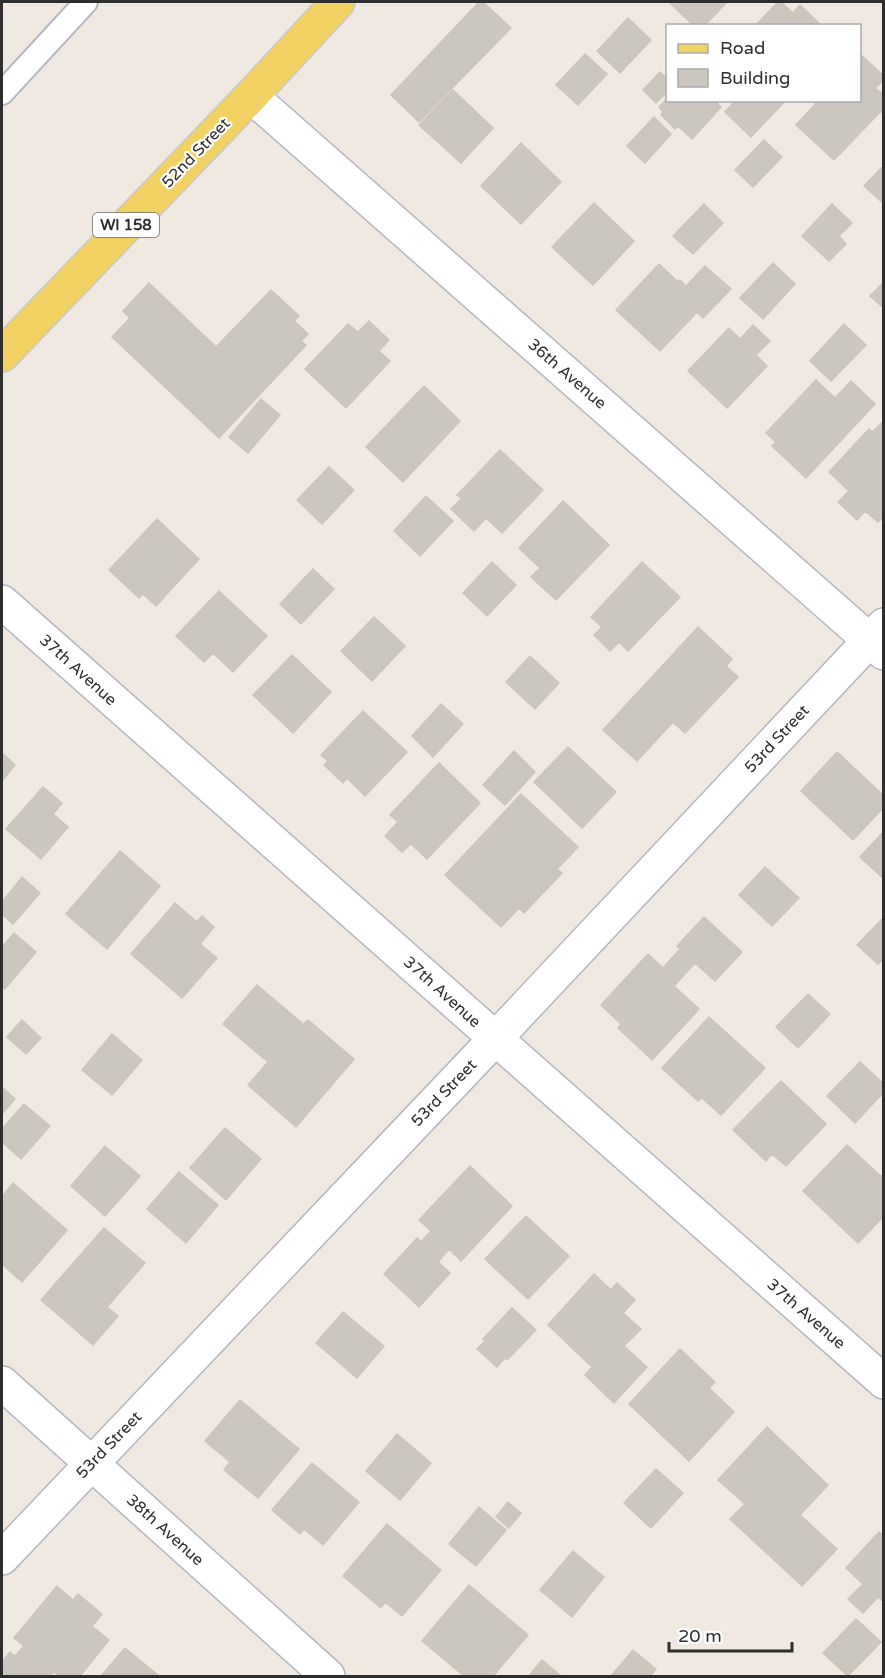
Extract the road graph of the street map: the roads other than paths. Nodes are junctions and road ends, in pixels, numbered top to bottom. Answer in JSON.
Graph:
{"nodes":[{"id":1,"x":86,"y":2,"type":"edge"},
{"id":2,"x":328,"y":5,"type":"edge"},
{"id":3,"x":2,"y":93,"type":"edge"},
{"id":4,"x":251,"y":96,"type":"junction"},
{"id":5,"x":2,"y":355,"type":"edge"},
{"id":6,"x":2,"y":602,"type":"edge"},
{"id":7,"x":879,"y":639,"type":"edge"},
{"id":8,"x":495,"y":1039,"type":"junction"},
{"id":9,"x":884,"y":1382,"type":"edge"},
{"id":10,"x":2,"y":1383,"type":"edge"},
{"id":11,"x":91,"y":1464,"type":"junction"},
{"id":12,"x":2,"y":1558,"type":"edge"},
{"id":13,"x":328,"y":1677,"type":"edge"}],
"edges":[{"from":1,"to":3,"type":"lane"},
{"from":2,"to":4,"type":"main road","name":"52nd Street","number":"WI 158"},
{"from":4,"to":5,"type":"main road","name":"52nd Street","number":"WI 158"},
{"from":4,"to":7,"type":"street","name":"36th Avenue"},
{"from":6,"to":8,"type":"street","name":"37th Avenue"},
{"from":7,"to":8,"type":"street","name":"53rd Street"},
{"from":8,"to":9,"type":"street","name":"37th Avenue"},
{"from":8,"to":11,"type":"street","name":"53rd Street"},
{"from":10,"to":11,"type":"street","name":"38th Avenue"},
{"from":11,"to":12,"type":"street","name":"53rd Street"},
{"from":11,"to":13,"type":"street","name":"38th Avenue"}]}
